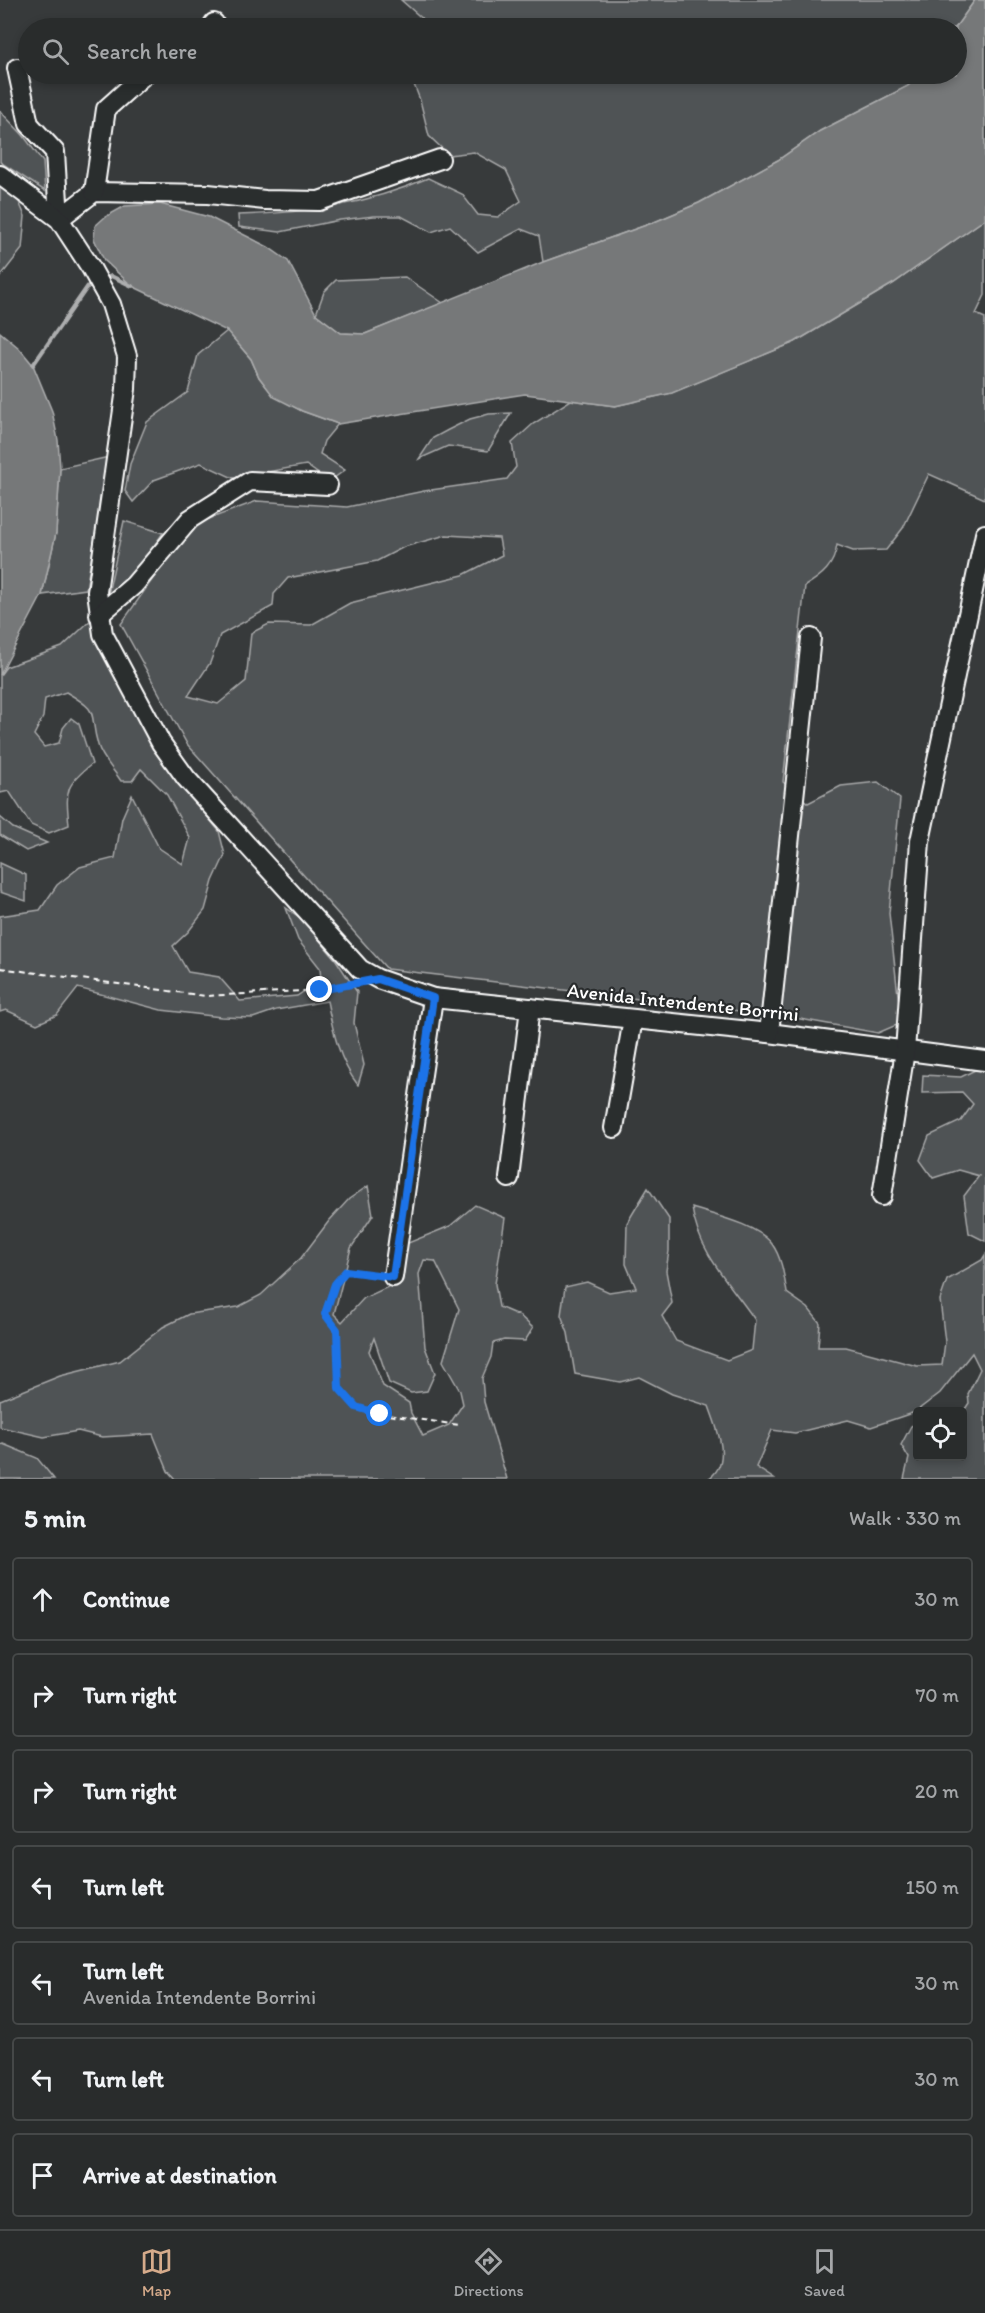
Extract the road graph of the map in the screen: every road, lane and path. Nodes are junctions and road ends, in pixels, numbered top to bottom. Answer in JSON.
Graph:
{"nodes":[{"id":1,"x":17,"y":68,"type":"dead end"},
{"id":2,"x":18,"y":73,"type":"edge"},
{"id":3,"x":20,"y":84,"type":"edge"},
{"id":4,"x":134,"y":84,"type":"edge"},
{"id":5,"x":440,"y":159,"type":"dead end"},
{"id":6,"x":0,"y":175,"type":"edge"},
{"id":7,"x":93,"y":192,"type":"junction"},
{"id":8,"x":59,"y":219,"type":"junction"},
{"id":9,"x":328,"y":485,"type":"dead end"},
{"id":10,"x":985,"y":534,"type":"edge"},
{"id":11,"x":99,"y":615,"type":"junction"},
{"id":12,"x":811,"y":638,"type":"dead end"},
{"id":13,"x":0,"y":968,"type":"edge"},
{"id":14,"x":378,"y":979,"type":"junction"},
{"id":15,"x":433,"y":998,"type":"junction"},
{"id":16,"x":530,"y":1008,"type":"junction"},
{"id":17,"x":633,"y":1019,"type":"junction"},
{"id":18,"x":769,"y":1033,"type":"junction"},
{"id":19,"x":905,"y":1052,"type":"junction"},
{"id":20,"x":985,"y":1061,"type":"edge"},
{"id":21,"x":614,"y":1128,"type":"dead end"},
{"id":22,"x":510,"y":1178,"type":"dead end"},
{"id":23,"x":882,"y":1196,"type":"dead end"},
{"id":24,"x":393,"y":1277,"type":"joint"},
{"id":25,"x":459,"y":1425,"type":"dead end"}],
"edges":[{"from":1,"to":2,"type":"street"},
{"from":3,"to":8,"type":"street"},
{"from":4,"to":7,"type":"street"},
{"from":5,"to":7,"type":"street"},
{"from":6,"to":8,"type":"street"},
{"from":7,"to":8,"type":"street"},
{"from":8,"to":11,"type":"street","name":"Avenida Intendente Borrini"},
{"from":9,"to":11,"type":"street"},
{"from":10,"to":19,"type":"street"},
{"from":11,"to":14,"type":"street","name":"Avenida Intendente Borrini"},
{"from":12,"to":18,"type":"street"},
{"from":13,"to":14,"type":"path"},
{"from":14,"to":15,"type":"street","name":"Avenida Intendente Borrini"},
{"from":15,"to":16,"type":"street","name":"Avenida Intendente Borrini"},
{"from":15,"to":24,"type":"street"},
{"from":16,"to":17,"type":"street","name":"Avenida Intendente Borrini"},
{"from":16,"to":22,"type":"street"},
{"from":17,"to":18,"type":"street","name":"Avenida Intendente Borrini"},
{"from":17,"to":21,"type":"street"},
{"from":18,"to":19,"type":"street","name":"Avenida Intendente Borrini"},
{"from":19,"to":20,"type":"street","name":"Avenida Intendente Borrini"},
{"from":19,"to":23,"type":"street"},
{"from":24,"to":25,"type":"path"}]}
